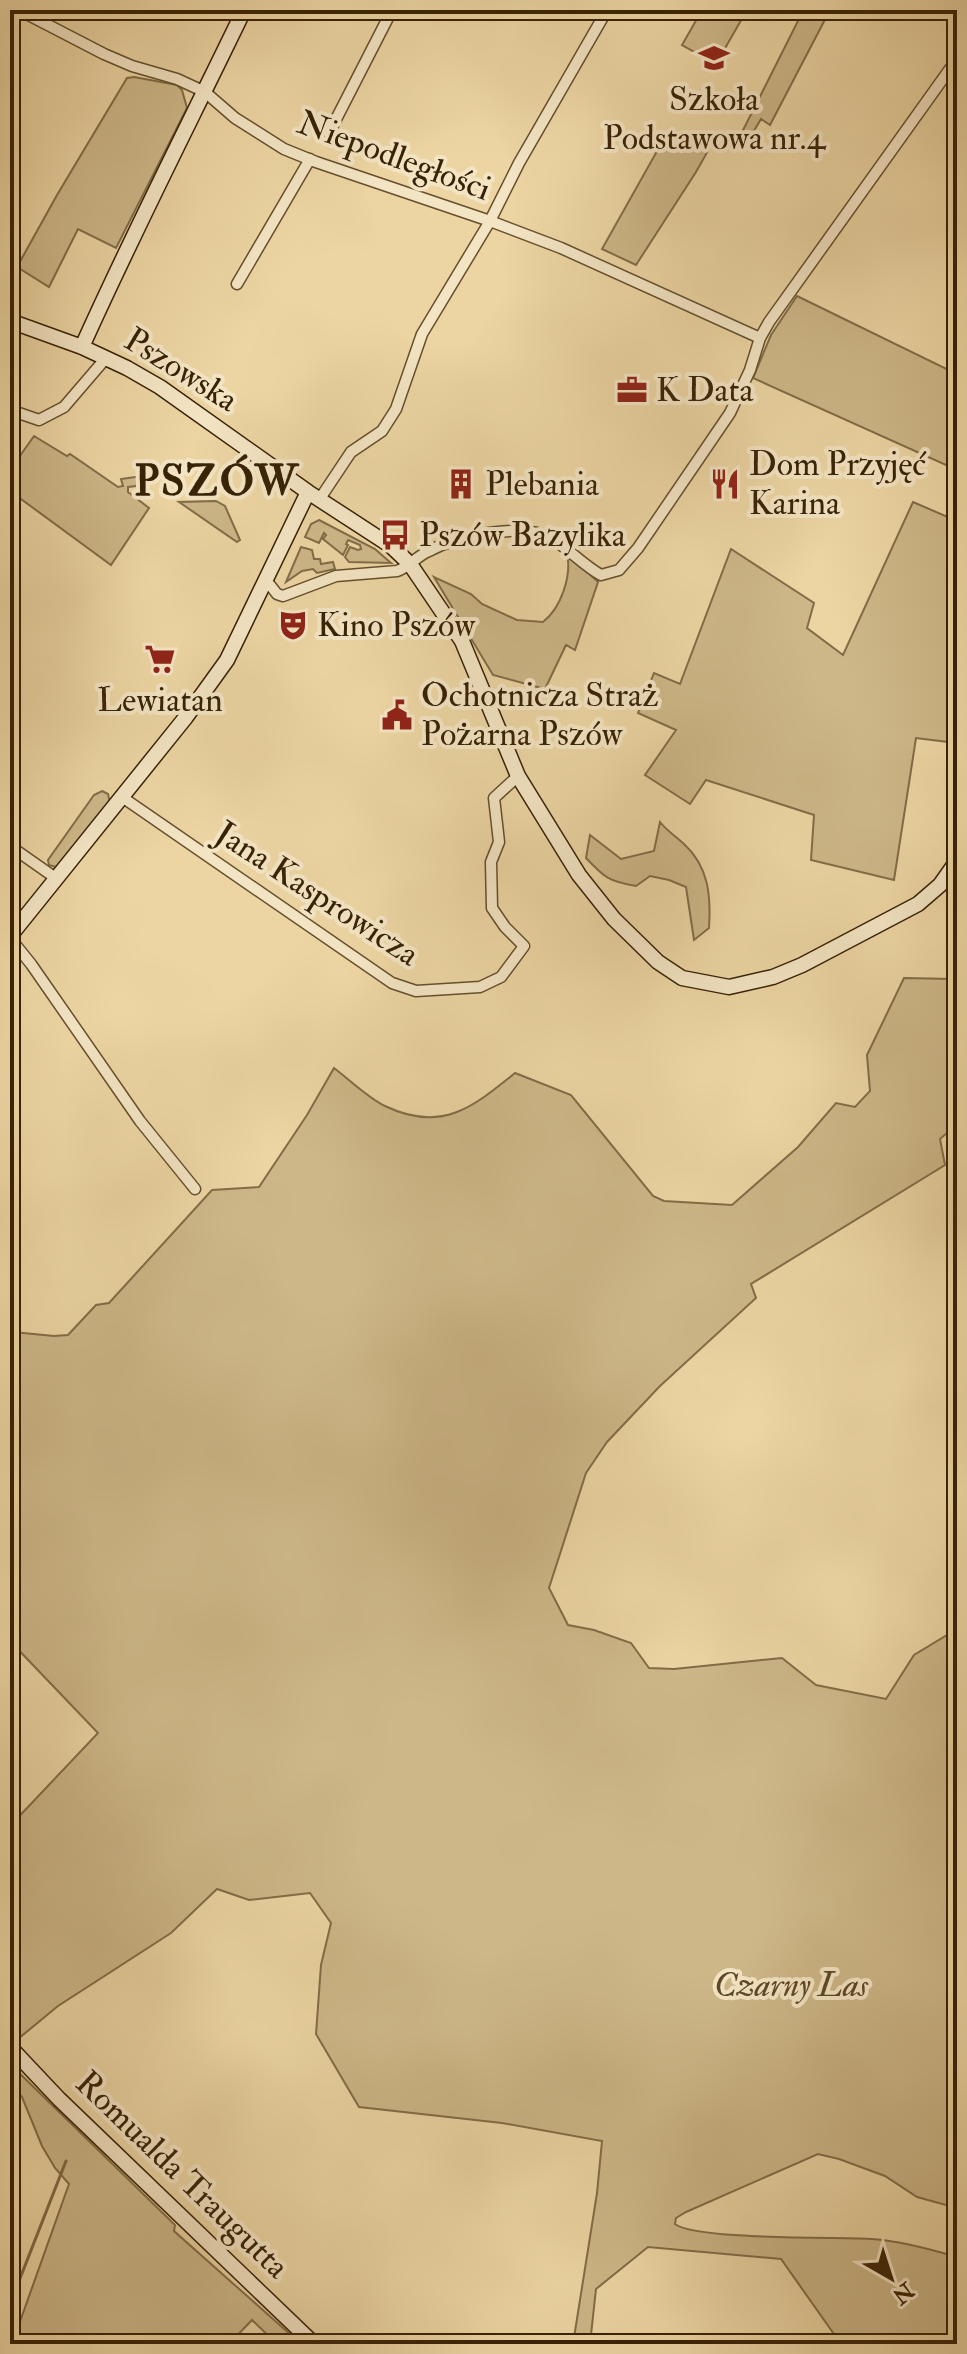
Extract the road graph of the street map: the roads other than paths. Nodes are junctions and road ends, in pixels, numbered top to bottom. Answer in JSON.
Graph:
{"nodes":[{"id":1,"x":19,"y":10,"type":"edge"},
{"id":2,"x":244,"y":10,"type":"edge"},
{"id":3,"x":392,"y":10,"type":"edge"},
{"id":4,"x":607,"y":10,"type":"edge"},
{"id":5,"x":957,"y":59,"type":"edge"},
{"id":6,"x":205,"y":92,"type":"junction"},
{"id":7,"x":329,"y":133,"type":"dead end"},
{"id":8,"x":310,"y":159,"type":"junction"},
{"id":9,"x":490,"y":221,"type":"junction"},
{"id":10,"x":237,"y":284,"type":"dead end"},
{"id":11,"x":10,"y":321,"type":"edge"},
{"id":12,"x":760,"y":338,"type":"junction"},
{"id":13,"x":82,"y":347,"type":"junction"},
{"id":14,"x":106,"y":358,"type":"junction"},
{"id":15,"x":10,"y":410,"type":"edge"},
{"id":16,"x":313,"y":496,"type":"junction"},
{"id":17,"x":410,"y":564,"type":"junction"},
{"id":18,"x":266,"y":580,"type":"junction"},
{"id":19,"x":518,"y":776,"type":"junction"},
{"id":20,"x":122,"y":797,"type":"junction"},
{"id":21,"x":10,"y":846,"type":"edge"},
{"id":22,"x":957,"y":861,"type":"edge"},
{"id":23,"x":57,"y":879,"type":"junction"},
{"id":24,"x":10,"y":937,"type":"edge"},
{"id":25,"x":195,"y":1189,"type":"dead end"},
{"id":26,"x":10,"y":2047,"type":"edge"},
{"id":27,"x":314,"y":2344,"type":"edge"}],
"edges":[{"from":1,"to":6,"type":"street","name":"Niepodległości"},
{"from":2,"to":6,"type":"street"},
{"from":3,"to":7,"type":"street"},
{"from":4,"to":9,"type":"street"},
{"from":5,"to":12,"type":"street"},
{"from":6,"to":8,"type":"street","name":"Niepodległości"},
{"from":6,"to":13,"type":"street"},
{"from":8,"to":9,"type":"street","name":"Niepodległości"},
{"from":8,"to":10,"type":"street"},
{"from":9,"to":12,"type":"street","name":"Niepodległości"},
{"from":9,"to":16,"type":"street"},
{"from":11,"to":13,"type":"street","name":"Pszowska"},
{"from":12,"to":17,"type":"street"},
{"from":13,"to":14,"type":"street","name":"Pszowska"},
{"from":14,"to":15,"type":"street"},
{"from":14,"to":16,"type":"street","name":"Pszowska"},
{"from":16,"to":17,"type":"street","name":"Pszowska"},
{"from":16,"to":18,"type":"street"},
{"from":17,"to":18,"type":"street"},
{"from":17,"to":19,"type":"street","name":"Pszowska"},
{"from":18,"to":20,"type":"street"},
{"from":19,"to":20,"type":"street","name":"Jana Kasprowicza"},
{"from":19,"to":22,"type":"street","name":"Pszowska"},
{"from":20,"to":23,"type":"street"},
{"from":21,"to":23,"type":"street"},
{"from":23,"to":24,"type":"street"},
{"from":24,"to":25,"type":"street"},
{"from":26,"to":27,"type":"street","name":"Romualda Traugutta"}]}
